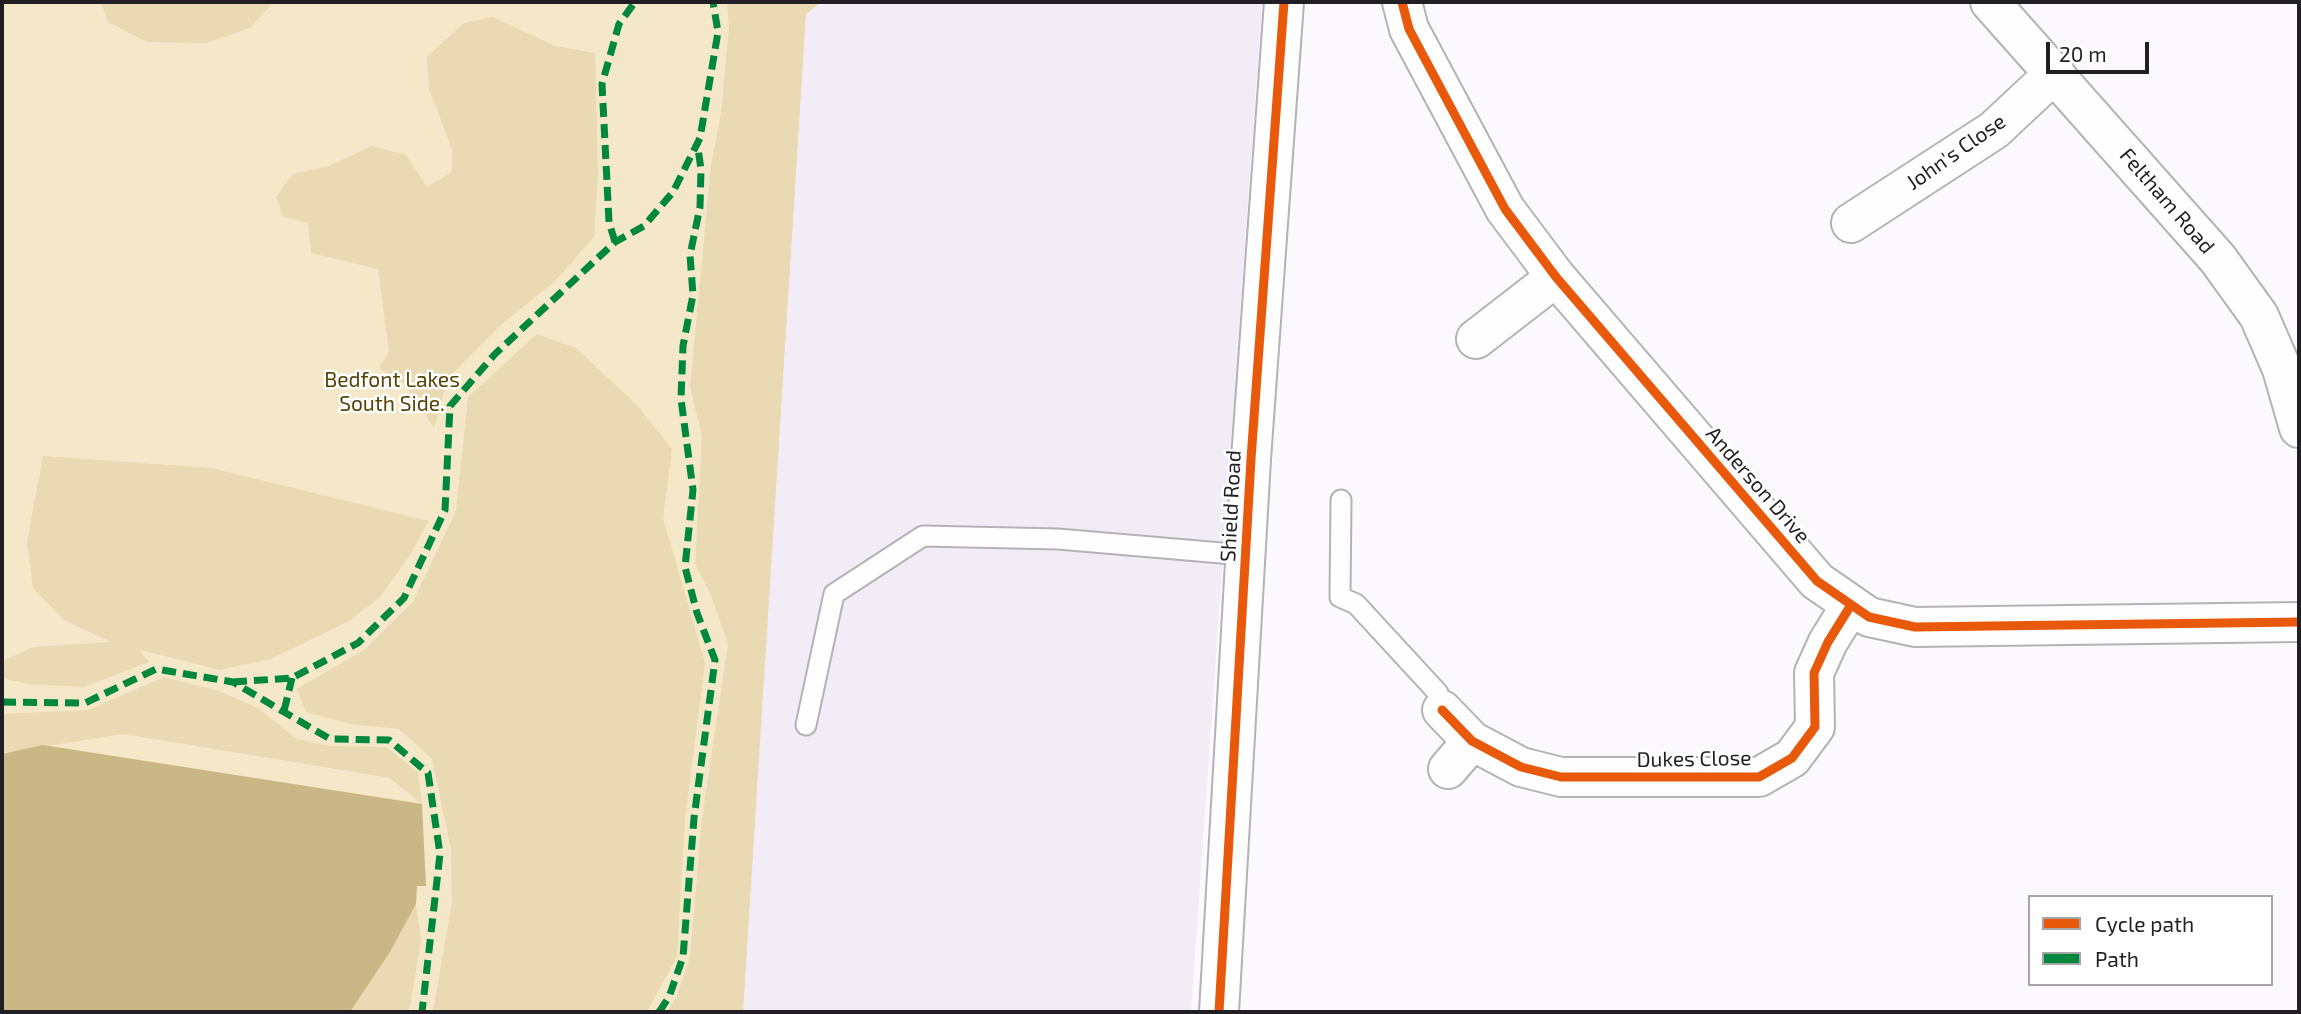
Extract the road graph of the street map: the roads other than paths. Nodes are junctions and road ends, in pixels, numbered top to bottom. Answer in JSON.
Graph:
{"nodes":[{"id":1,"x":1284,"y":2,"type":"edge"},
{"id":2,"x":1402,"y":2,"type":"edge"},
{"id":3,"x":1990,"y":2,"type":"edge"},
{"id":4,"x":2055,"y":73,"type":"junction"},
{"id":5,"x":1851,"y":223,"type":"dead end"},
{"id":6,"x":1556,"y":277,"type":"junction"},
{"id":7,"x":1476,"y":339,"type":"dead end"},
{"id":8,"x":2299,"y":428,"type":"edge"},
{"id":9,"x":1341,"y":500,"type":"dead end"},
{"id":10,"x":1245,"y":555,"type":"junction"},
{"id":11,"x":1851,"y":605,"type":"junction"},
{"id":12,"x":2299,"y":622,"type":"edge"},
{"id":13,"x":1443,"y":710,"type":"joint"},
{"id":14,"x":806,"y":725,"type":"dead end"},
{"id":15,"x":1219,"y":1012,"type":"edge"}],
"edges":[{"from":1,"to":10,"type":"street","name":"Shield Road"},
{"from":2,"to":6,"type":"street","name":"Anderson Drive"},
{"from":3,"to":4,"type":"street","name":"Feltham Road"},
{"from":4,"to":5,"type":"street","name":"John's Close"},
{"from":4,"to":8,"type":"street","name":"Feltham Road"},
{"from":6,"to":7,"type":"street"},
{"from":6,"to":11,"type":"street","name":"Anderson Drive"},
{"from":9,"to":13,"type":"lane"},
{"from":10,"to":14,"type":"lane"},
{"from":10,"to":15,"type":"street","name":"Shield Road"},
{"from":11,"to":12,"type":"street","name":"Anderson Drive"},
{"from":11,"to":13,"type":"street","name":"Dukes Close"}]}
